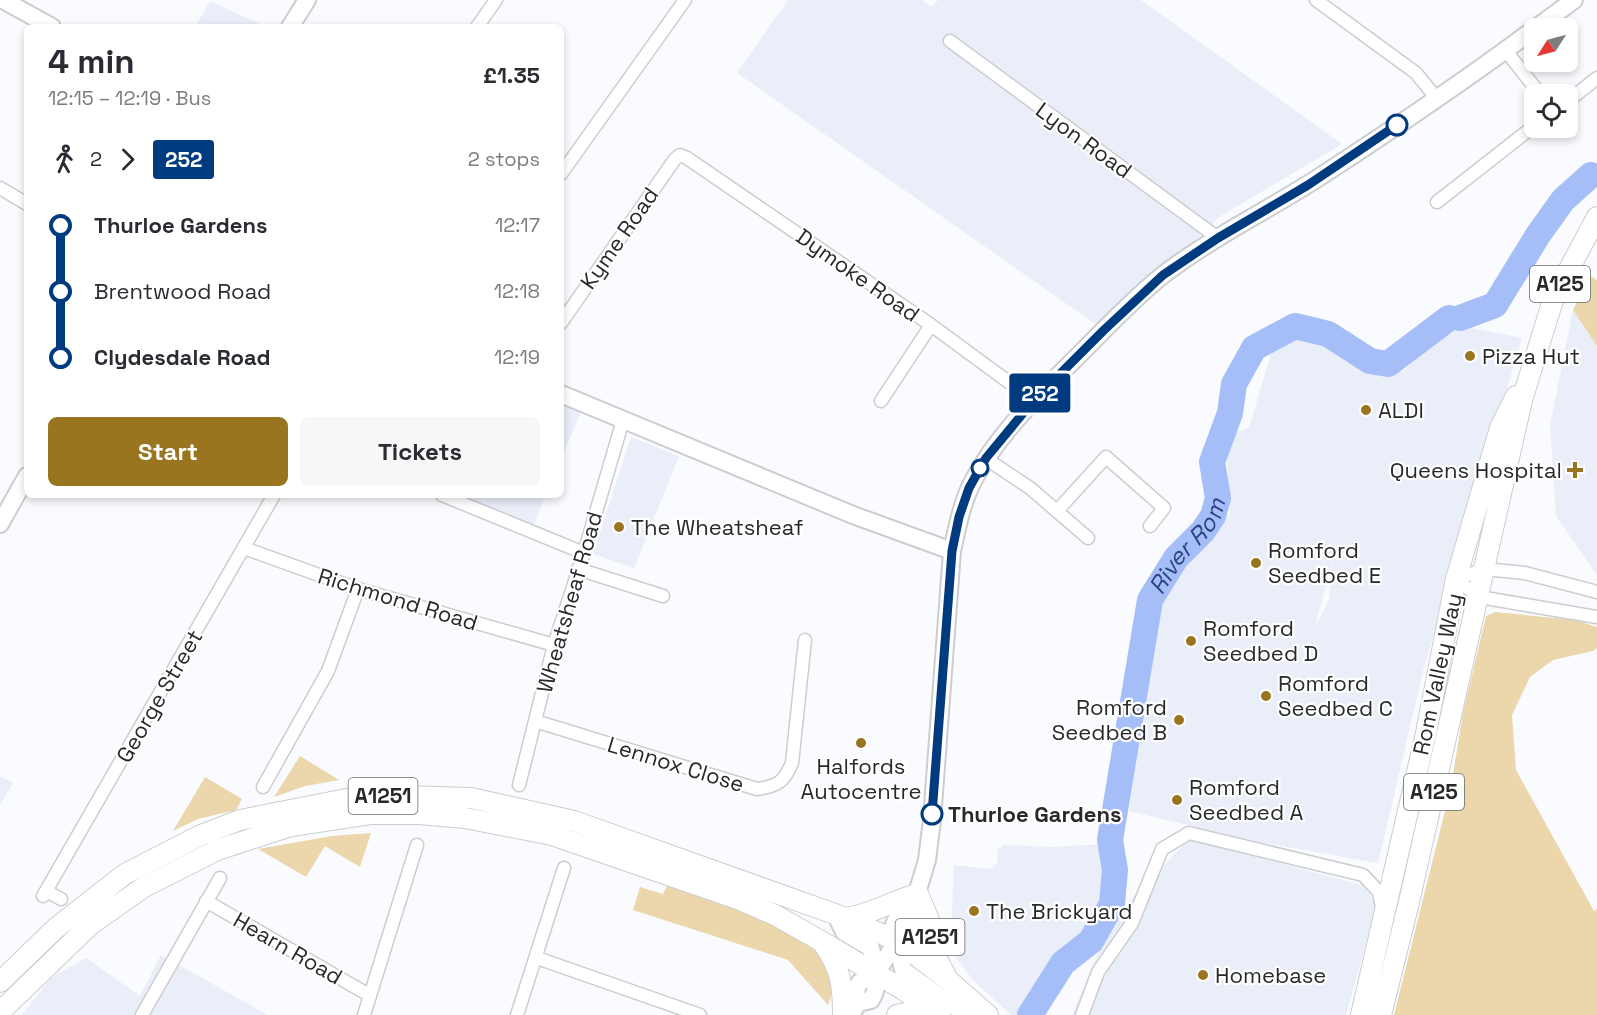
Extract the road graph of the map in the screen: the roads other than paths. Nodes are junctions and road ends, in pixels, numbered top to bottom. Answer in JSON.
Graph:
{"nodes":[{"id":1,"x":3,"y":0,"type":"edge"},
{"id":2,"x":307,"y":0,"type":"edge"},
{"id":3,"x":496,"y":0,"type":"edge"},
{"id":4,"x":685,"y":0,"type":"edge"},
{"id":5,"x":1316,"y":0,"type":"edge"},
{"id":6,"x":1574,"y":0,"type":"edge"},
{"id":7,"x":1550,"y":18,"type":"edge"},
{"id":8,"x":47,"y":24,"type":"edge"},
{"id":9,"x":292,"y":24,"type":"edge"},
{"id":10,"x":479,"y":24,"type":"edge"},
{"id":11,"x":1524,"y":37,"type":"edge"},
{"id":12,"x":950,"y":41,"type":"dead end"},
{"id":13,"x":1506,"y":51,"type":"junction"},
{"id":14,"x":1597,"y":78,"type":"edge"},
{"id":15,"x":1532,"y":84,"type":"edge"},
{"id":16,"x":1578,"y":93,"type":"edge"},
{"id":17,"x":1437,"y":99,"type":"junction"},
{"id":18,"x":1524,"y":134,"type":"edge"},
{"id":19,"x":680,"y":155,"type":"joint"},
{"id":20,"x":564,"y":170,"type":"edge"},
{"id":21,"x":0,"y":188,"type":"edge"},
{"id":22,"x":1437,"y":201,"type":"dead end"},
{"id":23,"x":24,"y":202,"type":"edge"},
{"id":24,"x":1597,"y":218,"type":"edge"},
{"id":25,"x":1218,"y":238,"type":"junction"},
{"id":26,"x":564,"y":319,"type":"edge"},
{"id":27,"x":931,"y":326,"type":"junction"},
{"id":28,"x":1536,"y":356,"type":"junction"},
{"id":29,"x":564,"y":395,"type":"edge"},
{"id":30,"x":1034,"y":400,"type":"junction"},
{"id":31,"x":881,"y":401,"type":"dead end"},
{"id":32,"x":623,"y":420,"type":"junction"},
{"id":33,"x":986,"y":458,"type":"junction"},
{"id":34,"x":24,"y":481,"type":"edge"},
{"id":35,"x":272,"y":498,"type":"edge"},
{"id":36,"x":448,"y":498,"type":"edge"},
{"id":37,"x":1058,"y":511,"type":"junction"},
{"id":38,"x":0,"y":524,"type":"edge"},
{"id":39,"x":1150,"y":526,"type":"dead end"},
{"id":40,"x":1088,"y":538,"type":"dead end"},
{"id":41,"x":244,"y":548,"type":"junction"},
{"id":42,"x":952,"y":551,"type":"junction"},
{"id":43,"x":584,"y":553,"type":"junction"},
{"id":44,"x":578,"y":568,"type":"junction"},
{"id":45,"x":1485,"y":569,"type":"junction"},
{"id":46,"x":1456,"y":579,"type":"junction"},
{"id":47,"x":358,"y":589,"type":"junction"},
{"id":48,"x":1597,"y":592,"type":"edge"},
{"id":49,"x":663,"y":597,"type":"dead end"},
{"id":50,"x":1479,"y":597,"type":"junction"},
{"id":51,"x":1597,"y":617,"type":"edge"},
{"id":52,"x":805,"y":640,"type":"dead end"},
{"id":53,"x":554,"y":645,"type":"junction"},
{"id":54,"x":535,"y":721,"type":"junction"},
{"id":55,"x":519,"y":785,"type":"dead end"},
{"id":56,"x":263,"y":787,"type":"dead end"},
{"id":57,"x":417,"y":845,"type":"dead end"},
{"id":58,"x":564,"y":868,"type":"dead end"},
{"id":59,"x":220,"y":878,"type":"dead end"},
{"id":60,"x":61,"y":899,"type":"dead end"},
{"id":61,"x":206,"y":901,"type":"junction"},
{"id":62,"x":915,"y":902,"type":"junction"},
{"id":63,"x":1384,"y":916,"type":"junction"},
{"id":64,"x":841,"y":917,"type":"junction"},
{"id":65,"x":821,"y":941,"type":"junction"},
{"id":66,"x":897,"y":941,"type":"junction"},
{"id":67,"x":537,"y":958,"type":"junction"},
{"id":68,"x":51,"y":963,"type":"junction"},
{"id":69,"x":876,"y":973,"type":"junction"},
{"id":70,"x":1,"y":979,"type":"edge"},
{"id":71,"x":947,"y":979,"type":"junction"},
{"id":72,"x":369,"y":995,"type":"junction"},
{"id":73,"x":851,"y":1011,"type":"edge"},
{"id":74,"x":0,"y":1012,"type":"edge"},
{"id":75,"x":16,"y":1015,"type":"edge"},
{"id":76,"x":142,"y":1015,"type":"edge"},
{"id":77,"x":364,"y":1015,"type":"edge"},
{"id":78,"x":517,"y":1015,"type":"edge"},
{"id":79,"x":700,"y":1015,"type":"edge"},
{"id":80,"x":897,"y":1015,"type":"edge"},
{"id":81,"x":919,"y":1015,"type":"edge"},
{"id":82,"x":940,"y":1015,"type":"edge"},
{"id":83,"x":966,"y":1015,"type":"edge"},
{"id":84,"x":988,"y":1015,"type":"edge"},
{"id":85,"x":1082,"y":1015,"type":"edge"},
{"id":86,"x":1361,"y":1015,"type":"edge"},
{"id":87,"x":1381,"y":1015,"type":"edge"}],
"edges":[{"from":1,"to":8,"type":"street"},
{"from":2,"to":9,"type":"street"},
{"from":3,"to":10,"type":"street"},
{"from":4,"to":20,"type":"street"},
{"from":5,"to":17,"type":"street"},
{"from":6,"to":7,"type":"street"},
{"from":11,"to":13,"type":"street"},
{"from":12,"to":25,"type":"street","name":"Lyon Road"},
{"from":13,"to":15,"type":"street"},
{"from":13,"to":17,"type":"street"},
{"from":14,"to":16,"type":"street"},
{"from":17,"to":25,"type":"street"},
{"from":18,"to":22,"type":"street"},
{"from":19,"to":26,"type":"street","name":"Kyme Road"},
{"from":19,"to":27,"type":"street","name":"Dymoke Road"},
{"from":21,"to":23,"type":"street"},
{"from":24,"to":28,"type":"main road","name":"Rom Valley Way","number":"A125"},
{"from":25,"to":30,"type":"street"},
{"from":27,"to":30,"type":"street","name":"Dymoke Road"},
{"from":27,"to":31,"type":"street"},
{"from":28,"to":45,"type":"main road","name":"Rom Valley Way","number":"A125"},
{"from":28,"to":46,"type":"main road","name":"Rom Valley Way","number":"A125"},
{"from":29,"to":32,"type":"street"},
{"from":30,"to":33,"type":"street"},
{"from":32,"to":42,"type":"street"},
{"from":32,"to":43,"type":"street","name":"Wheatsheaf Road"},
{"from":33,"to":37,"type":"street"},
{"from":33,"to":42,"type":"street"},
{"from":34,"to":38,"type":"street"},
{"from":35,"to":41,"type":"street","name":"George Street"},
{"from":36,"to":43,"type":"street"},
{"from":37,"to":39,"type":"street"},
{"from":37,"to":40,"type":"street"},
{"from":41,"to":47,"type":"street","name":"Richmond Road"},
{"from":41,"to":60,"type":"street","name":"George Street"},
{"from":42,"to":62,"type":"street"},
{"from":43,"to":44,"type":"street","name":"Wheatsheaf Road"},
{"from":44,"to":49,"type":"street"},
{"from":44,"to":53,"type":"street","name":"Wheatsheaf Road"},
{"from":45,"to":46,"type":"street","name":"Rom Valley Way"},
{"from":45,"to":48,"type":"street","name":"Rom Valley Way"},
{"from":45,"to":50,"type":"main road","name":"Rom Valley Way","number":"A125"},
{"from":46,"to":50,"type":"street","name":"Rom Valley Way"},
{"from":46,"to":63,"type":"main road","name":"Rom Valley Way","number":"A125"},
{"from":47,"to":53,"type":"street","name":"Richmond Road"},
{"from":47,"to":56,"type":"street"},
{"from":50,"to":51,"type":"street","name":"Rom Valley Way"},
{"from":50,"to":87,"type":"main road","name":"Rom Valley Way","number":"A125"},
{"from":52,"to":54,"type":"street","name":"Lennox Close"},
{"from":53,"to":54,"type":"street","name":"Wheatsheaf Road"},
{"from":54,"to":55,"type":"street","name":"Wheatsheaf Road"},
{"from":57,"to":72,"type":"street"},
{"from":58,"to":67,"type":"street"},
{"from":59,"to":61,"type":"street"},
{"from":61,"to":72,"type":"street","name":"Hearn Road"},
{"from":61,"to":76,"type":"street"},
{"from":62,"to":64,"type":"main road","number":"A1251"},
{"from":62,"to":66,"type":"street"},
{"from":62,"to":71,"type":"main road","number":"A1251"},
{"from":63,"to":85,"type":"street"},
{"from":63,"to":86,"type":"main road","name":"Rom Valley Way","number":"A125"},
{"from":64,"to":66,"type":"main road","number":"A1251"},
{"from":64,"to":69,"type":"street"},
{"from":64,"to":70,"type":"main road","number":"A1251"},
{"from":65,"to":68,"type":"main road","number":"A1251"},
{"from":65,"to":69,"type":"main road","number":"A1251"},
{"from":65,"to":73,"type":"main road","number":"A1251"},
{"from":66,"to":69,"type":"street"},
{"from":66,"to":71,"type":"main road","number":"A1251"},
{"from":66,"to":83,"type":"street"},
{"from":67,"to":78,"type":"street"},
{"from":67,"to":79,"type":"street"},
{"from":68,"to":74,"type":"main road","number":"A1251"},
{"from":68,"to":75,"type":"main road","number":"A1251"},
{"from":69,"to":73,"type":"street"},
{"from":69,"to":82,"type":"main road","number":"A1251"},
{"from":71,"to":84,"type":"main road","number":"A1251"},
{"from":72,"to":77,"type":"street"},
{"from":80,"to":81,"type":"main road"}]}
